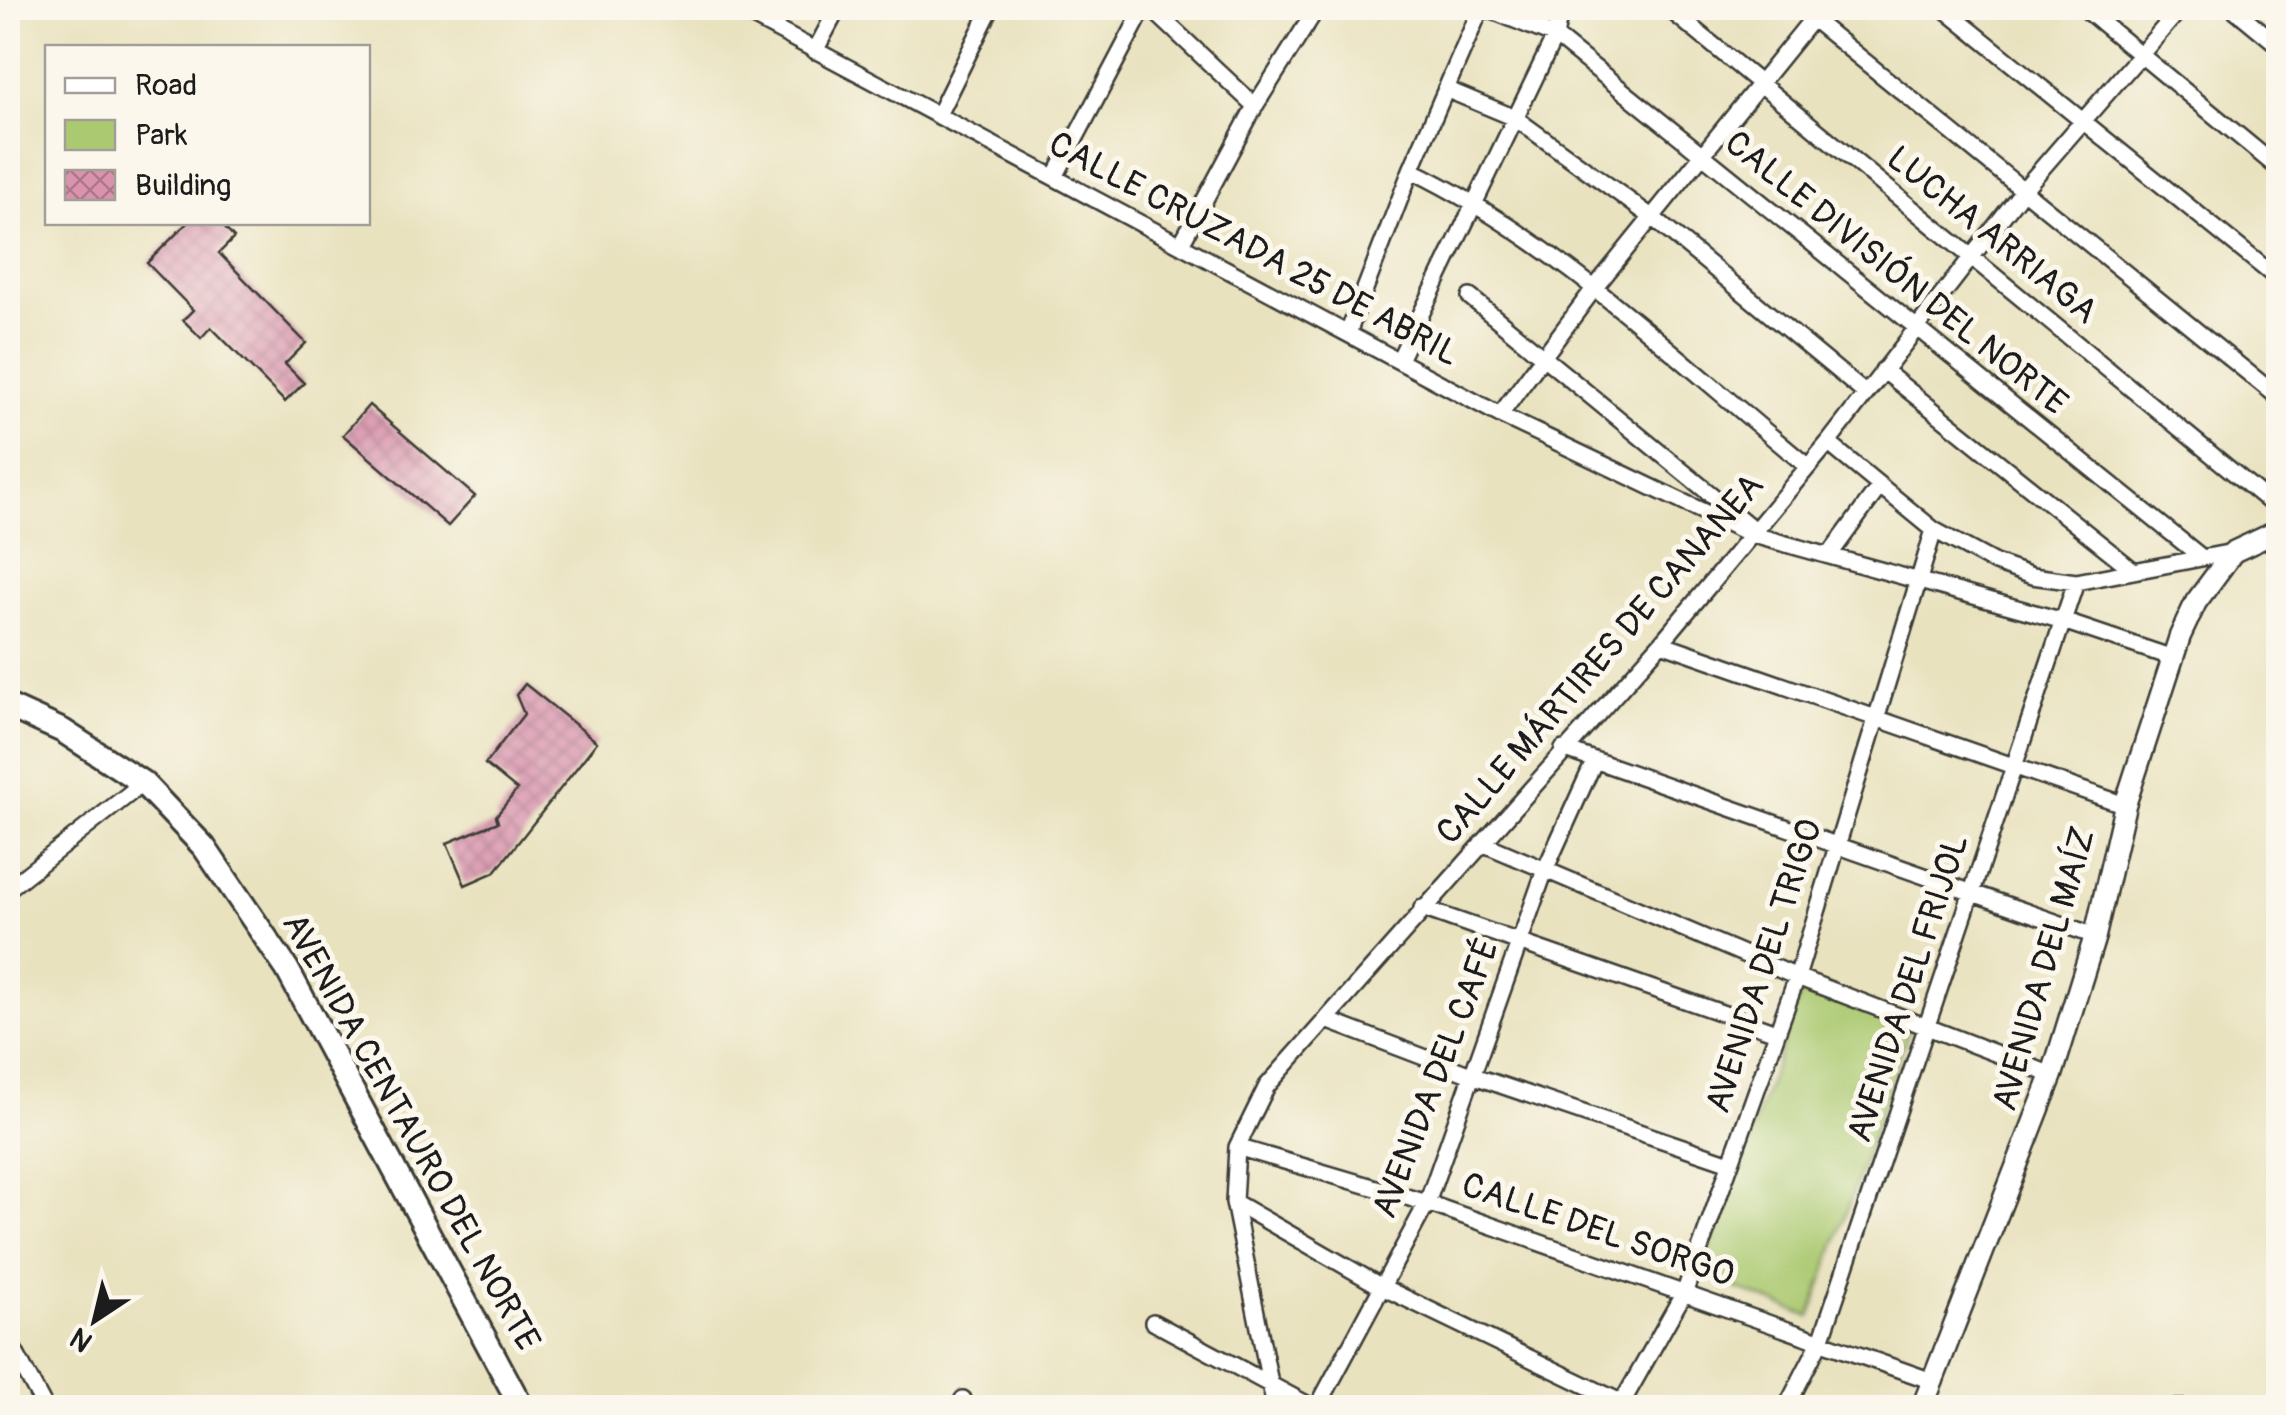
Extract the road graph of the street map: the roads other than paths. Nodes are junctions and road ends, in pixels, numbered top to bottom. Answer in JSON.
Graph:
{"nodes":[{"id":1,"x":736,"y":8,"type":"edge"},
{"id":2,"x":838,"y":8,"type":"edge"},
{"id":3,"x":990,"y":8,"type":"edge"},
{"id":4,"x":1144,"y":8,"type":"edge"},
{"id":5,"x":1152,"y":8,"type":"edge"},
{"id":6,"x":1317,"y":8,"type":"edge"},
{"id":7,"x":1483,"y":8,"type":"edge"},
{"id":8,"x":1561,"y":8,"type":"edge"},
{"id":9,"x":1668,"y":8,"type":"edge"},
{"id":10,"x":1799,"y":8,"type":"edge"},
{"id":11,"x":1943,"y":8,"type":"edge"},
{"id":12,"x":2084,"y":8,"type":"edge"},
{"id":13,"x":2182,"y":8,"type":"edge"},
{"id":14,"x":2233,"y":8,"type":"edge"},
{"id":15,"x":1817,"y":13,"type":"edge"},
{"id":16,"x":1556,"y":36,"type":"junction"},
{"id":17,"x":2278,"y":45,"type":"edge"},
{"id":18,"x":815,"y":51,"type":"junction"},
{"id":19,"x":2140,"y":54,"type":"junction"},
{"id":20,"x":1760,"y":85,"type":"junction"},
{"id":21,"x":1448,"y":90,"type":"junction"},
{"id":22,"x":1255,"y":106,"type":"junction"},
{"id":23,"x":938,"y":115,"type":"junction"},
{"id":24,"x":1515,"y":118,"type":"junction"},
{"id":25,"x":2082,"y":121,"type":"junction"},
{"id":26,"x":1702,"y":156,"type":"junction"},
{"id":27,"x":2278,"y":168,"type":"edge"},
{"id":28,"x":1411,"y":170,"type":"junction"},
{"id":29,"x":1055,"y":177,"type":"junction"},
{"id":30,"x":2024,"y":189,"type":"junction"},
{"id":31,"x":1478,"y":202,"type":"junction"},
{"id":32,"x":1653,"y":218,"type":"junction"},
{"id":33,"x":1181,"y":244,"type":"junction"},
{"id":34,"x":1973,"y":256,"type":"junction"},
{"id":35,"x":2278,"y":279,"type":"edge"},
{"id":36,"x":1594,"y":290,"type":"junction"},
{"id":37,"x":1470,"y":296,"type":"dead end"},
{"id":38,"x":1916,"y":330,"type":"junction"},
{"id":39,"x":1348,"y":333,"type":"junction"},
{"id":40,"x":1541,"y":358,"type":"junction"},
{"id":41,"x":1399,"y":360,"type":"junction"},
{"id":42,"x":1883,"y":370,"type":"junction"},
{"id":43,"x":1866,"y":394,"type":"junction"},
{"id":44,"x":2278,"y":397,"type":"edge"},
{"id":45,"x":1500,"y":415,"type":"junction"},
{"id":46,"x":1828,"y":442,"type":"junction"},
{"id":47,"x":1807,"y":466,"type":"junction"},
{"id":48,"x":1880,"y":486,"type":"junction"},
{"id":49,"x":2278,"y":509,"type":"edge"},
{"id":50,"x":1934,"y":530,"type":"junction"},
{"id":51,"x":2278,"y":531,"type":"edge"},
{"id":52,"x":1751,"y":532,"type":"junction"},
{"id":53,"x":2232,"y":552,"type":"junction"},
{"id":54,"x":1831,"y":553,"type":"junction"},
{"id":55,"x":2200,"y":556,"type":"junction"},
{"id":56,"x":2134,"y":570,"type":"junction"},
{"id":57,"x":1919,"y":579,"type":"junction"},
{"id":58,"x":2076,"y":582,"type":"junction"},
{"id":59,"x":2060,"y":620,"type":"junction"},
{"id":60,"x":1660,"y":642,"type":"junction"},
{"id":61,"x":2173,"y":658,"type":"junction"},
{"id":62,"x":8,"y":706,"type":"edge"},
{"id":63,"x":1876,"y":717,"type":"junction"},
{"id":64,"x":1563,"y":749,"type":"junction"},
{"id":65,"x":1594,"y":762,"type":"junction"},
{"id":66,"x":2013,"y":762,"type":"junction"},
{"id":67,"x":143,"y":783,"type":"junction"},
{"id":68,"x":2125,"y":804,"type":"junction"},
{"id":69,"x":1482,"y":843,"type":"junction"},
{"id":70,"x":1837,"y":844,"type":"junction"},
{"id":71,"x":1545,"y":870,"type":"junction"},
{"id":72,"x":8,"y":889,"type":"edge"},
{"id":73,"x":1972,"y":891,"type":"junction"},
{"id":74,"x":1422,"y":908,"type":"junction"},
{"id":75,"x":2096,"y":936,"type":"junction"},
{"id":76,"x":1520,"y":944,"type":"junction"},
{"id":77,"x":1797,"y":977,"type":"junction"},
{"id":78,"x":1329,"y":1021,"type":"junction"},
{"id":79,"x":1928,"y":1030,"type":"junction"},
{"id":80,"x":1776,"y":1032,"type":"junction"},
{"id":81,"x":2052,"y":1075,"type":"junction"},
{"id":82,"x":1471,"y":1076,"type":"junction"},
{"id":83,"x":1238,"y":1147,"type":"junction"},
{"id":84,"x":1730,"y":1164,"type":"junction"},
{"id":85,"x":1234,"y":1202,"type":"junction"},
{"id":86,"x":1426,"y":1204,"type":"junction"},
{"id":87,"x":1380,"y":1286,"type":"junction"},
{"id":88,"x":1685,"y":1291,"type":"junction"},
{"id":89,"x":1152,"y":1322,"type":"dead end"},
{"id":90,"x":1822,"y":1338,"type":"junction"},
{"id":91,"x":8,"y":1339,"type":"edge"},
{"id":92,"x":1936,"y":1382,"type":"junction"},
{"id":93,"x":1272,"y":1386,"type":"junction"},
{"id":94,"x":1625,"y":1405,"type":"edge"},
{"id":95,"x":44,"y":1408,"type":"edge"},
{"id":96,"x":522,"y":1408,"type":"edge"},
{"id":97,"x":1275,"y":1408,"type":"edge"},
{"id":98,"x":1316,"y":1408,"type":"edge"},
{"id":99,"x":1786,"y":1408,"type":"edge"},
{"id":100,"x":1922,"y":1408,"type":"edge"},
{"id":101,"x":2176,"y":1408,"type":"edge"},
{"id":102,"x":2193,"y":1408,"type":"edge"}],
"edges":[{"from":1,"to":18,"type":"street","name":"CALLE CRUZADA 25 DE ABRIL"},
{"from":2,"to":18,"type":"street"},
{"from":3,"to":23,"type":"street"},
{"from":4,"to":29,"type":"street"},
{"from":5,"to":22,"type":"street"},
{"from":6,"to":22,"type":"street"},
{"from":7,"to":16,"type":"street","name":"CALLE DIVISIÓN DEL NORTE"},
{"from":7,"to":21,"type":"street"},
{"from":8,"to":16,"type":"street"},
{"from":9,"to":20,"type":"street","name":"LUCHA ARRIAGA"},
{"from":10,"to":15,"type":"street"},
{"from":11,"to":25,"type":"street"},
{"from":12,"to":19,"type":"street"},
{"from":13,"to":19,"type":"street","name":"CALLE MÁRTIRES DE CANANEA"},
{"from":14,"to":17,"type":"street"},
{"from":15,"to":20,"type":"street"},
{"from":15,"to":30,"type":"street"},
{"from":16,"to":24,"type":"street"},
{"from":16,"to":26,"type":"street","name":"CALLE DIVISIÓN DEL NORTE"},
{"from":18,"to":23,"type":"street","name":"CALLE CRUZADA 25 DE ABRIL"},
{"from":19,"to":25,"type":"street","name":"CALLE MÁRTIRES DE CANANEA"},
{"from":19,"to":27,"type":"street"},
{"from":20,"to":26,"type":"street"},
{"from":20,"to":34,"type":"street","name":"LUCHA ARRIAGA"},
{"from":21,"to":24,"type":"street"},
{"from":21,"to":28,"type":"street"},
{"from":22,"to":33,"type":"street"},
{"from":23,"to":29,"type":"street","name":"CALLE CRUZADA 25 DE ABRIL"},
{"from":24,"to":31,"type":"street"},
{"from":24,"to":32,"type":"street"},
{"from":25,"to":30,"type":"street","name":"CALLE MÁRTIRES DE CANANEA"},
{"from":25,"to":35,"type":"street"},
{"from":26,"to":32,"type":"street"},
{"from":26,"to":38,"type":"street","name":"CALLE DIVISIÓN DEL NORTE"},
{"from":28,"to":31,"type":"street"},
{"from":28,"to":39,"type":"street"},
{"from":29,"to":33,"type":"street","name":"CALLE CRUZADA 25 DE ABRIL"},
{"from":30,"to":34,"type":"street","name":"CALLE MÁRTIRES DE CANANEA"},
{"from":30,"to":44,"type":"street"},
{"from":31,"to":36,"type":"street"},
{"from":31,"to":41,"type":"street"},
{"from":32,"to":36,"type":"street"},
{"from":32,"to":43,"type":"street"},
{"from":33,"to":39,"type":"street","name":"CALLE CRUZADA 25 DE ABRIL"},
{"from":34,"to":38,"type":"street","name":"CALLE MÁRTIRES DE CANANEA"},
{"from":34,"to":49,"type":"street","name":"LUCHA ARRIAGA"},
{"from":36,"to":40,"type":"street"},
{"from":36,"to":47,"type":"street"},
{"from":37,"to":40,"type":"street"},
{"from":38,"to":42,"type":"street","name":"CALLE MÁRTIRES DE CANANEA"},
{"from":38,"to":55,"type":"street","name":"CALLE DIVISIÓN DEL NORTE"},
{"from":39,"to":41,"type":"street","name":"CALLE CRUZADA 25 DE ABRIL"},
{"from":40,"to":45,"type":"street"},
{"from":40,"to":52,"type":"street"},
{"from":41,"to":45,"type":"street","name":"CALLE CRUZADA 25 DE ABRIL"},
{"from":42,"to":43,"type":"street","name":"CALLE MÁRTIRES DE CANANEA"},
{"from":42,"to":56,"type":"street"},
{"from":43,"to":46,"type":"street","name":"CALLE MÁRTIRES DE CANANEA"},
{"from":45,"to":52,"type":"street","name":"CALLE CRUZADA 25 DE ABRIL"},
{"from":46,"to":47,"type":"street","name":"CALLE MÁRTIRES DE CANANEA"},
{"from":46,"to":48,"type":"street"},
{"from":47,"to":52,"type":"street","name":"CALLE MÁRTIRES DE CANANEA"},
{"from":48,"to":50,"type":"street"},
{"from":48,"to":54,"type":"street"},
{"from":50,"to":57,"type":"street","name":"AVENIDA DEL TRIGO"},
{"from":50,"to":58,"type":"street"},
{"from":51,"to":53,"type":"street"},
{"from":52,"to":54,"type":"street"},
{"from":52,"to":60,"type":"street","name":"CALLE MÁRTIRES DE CANANEA"},
{"from":53,"to":55,"type":"street"},
{"from":53,"to":61,"type":"street","name":"AVENIDA DEL MAÍZ"},
{"from":54,"to":57,"type":"street"},
{"from":55,"to":56,"type":"street"},
{"from":56,"to":58,"type":"street"},
{"from":57,"to":59,"type":"street"},
{"from":57,"to":63,"type":"street","name":"AVENIDA DEL TRIGO"},
{"from":58,"to":59,"type":"street","name":"AVENIDA DEL FRIJOL"},
{"from":59,"to":61,"type":"street"},
{"from":59,"to":66,"type":"street","name":"AVENIDA DEL FRIJOL"},
{"from":60,"to":63,"type":"street"},
{"from":60,"to":64,"type":"street","name":"CALLE MÁRTIRES DE CANANEA"},
{"from":61,"to":68,"type":"street","name":"AVENIDA DEL MAÍZ"},
{"from":62,"to":67,"type":"main road","name":"AVENIDA CENTAURO DEL NORTE"},
{"from":63,"to":66,"type":"street"},
{"from":63,"to":70,"type":"street","name":"AVENIDA DEL TRIGO"},
{"from":64,"to":65,"type":"street"},
{"from":64,"to":69,"type":"street","name":"CALLE MÁRTIRES DE CANANEA"},
{"from":65,"to":70,"type":"street"},
{"from":65,"to":71,"type":"street","name":"AVENIDA DEL CAFÉ"},
{"from":66,"to":68,"type":"street"},
{"from":66,"to":73,"type":"street","name":"AVENIDA DEL FRIJOL"},
{"from":67,"to":72,"type":"street"},
{"from":67,"to":96,"type":"main road","name":"AVENIDA CENTAURO DEL NORTE"},
{"from":68,"to":75,"type":"street","name":"AVENIDA DEL MAÍZ"},
{"from":69,"to":71,"type":"street"},
{"from":69,"to":74,"type":"street","name":"CALLE MÁRTIRES DE CANANEA"},
{"from":70,"to":73,"type":"street"},
{"from":70,"to":77,"type":"street","name":"AVENIDA DEL TRIGO"},
{"from":71,"to":76,"type":"street","name":"AVENIDA DEL CAFÉ"},
{"from":71,"to":77,"type":"street"},
{"from":73,"to":75,"type":"street"},
{"from":73,"to":79,"type":"street","name":"AVENIDA DEL FRIJOL"},
{"from":74,"to":76,"type":"street"},
{"from":74,"to":78,"type":"street","name":"CALLE MÁRTIRES DE CANANEA"},
{"from":75,"to":81,"type":"street","name":"AVENIDA DEL MAÍZ"},
{"from":76,"to":80,"type":"street"},
{"from":76,"to":82,"type":"street","name":"AVENIDA DEL CAFÉ"},
{"from":77,"to":79,"type":"street"},
{"from":77,"to":80,"type":"street","name":"AVENIDA DEL TRIGO"},
{"from":78,"to":82,"type":"street"},
{"from":78,"to":83,"type":"street","name":"CALLE MÁRTIRES DE CANANEA"},
{"from":79,"to":81,"type":"street"},
{"from":79,"to":90,"type":"street","name":"AVENIDA DEL FRIJOL"},
{"from":80,"to":84,"type":"street","name":"AVENIDA DEL TRIGO"},
{"from":81,"to":92,"type":"street","name":"AVENIDA DEL MAÍZ"},
{"from":82,"to":84,"type":"street"},
{"from":82,"to":86,"type":"street","name":"AVENIDA DEL CAFÉ"},
{"from":83,"to":85,"type":"street","name":"CALLE MÁRTIRES DE CANANEA"},
{"from":83,"to":86,"type":"street","name":"CALLE DEL SORGO"},
{"from":84,"to":88,"type":"street","name":"AVENIDA DEL TRIGO"},
{"from":85,"to":87,"type":"street"},
{"from":85,"to":93,"type":"street","name":"CALLE MÁRTIRES DE CANANEA"},
{"from":86,"to":87,"type":"street","name":"AVENIDA DEL CAFÉ"},
{"from":86,"to":88,"type":"street","name":"CALLE DEL SORGO"},
{"from":87,"to":94,"type":"street"},
{"from":87,"to":98,"type":"street","name":"AVENIDA DEL CAFÉ"},
{"from":88,"to":90,"type":"street","name":"CALLE DEL SORGO"},
{"from":88,"to":94,"type":"street","name":"AVENIDA DEL TRIGO"},
{"from":89,"to":93,"type":"street"},
{"from":90,"to":92,"type":"street","name":"CALLE DEL SORGO"},
{"from":90,"to":99,"type":"street","name":"AVENIDA DEL FRIJOL"},
{"from":91,"to":95,"type":"street"},
{"from":92,"to":100,"type":"street","name":"AVENIDA DEL MAÍZ"},
{"from":93,"to":97,"type":"street","name":"CALLE MÁRTIRES DE CANANEA"},
{"from":93,"to":98,"type":"street"},
{"from":101,"to":102,"type":"street"}]}
